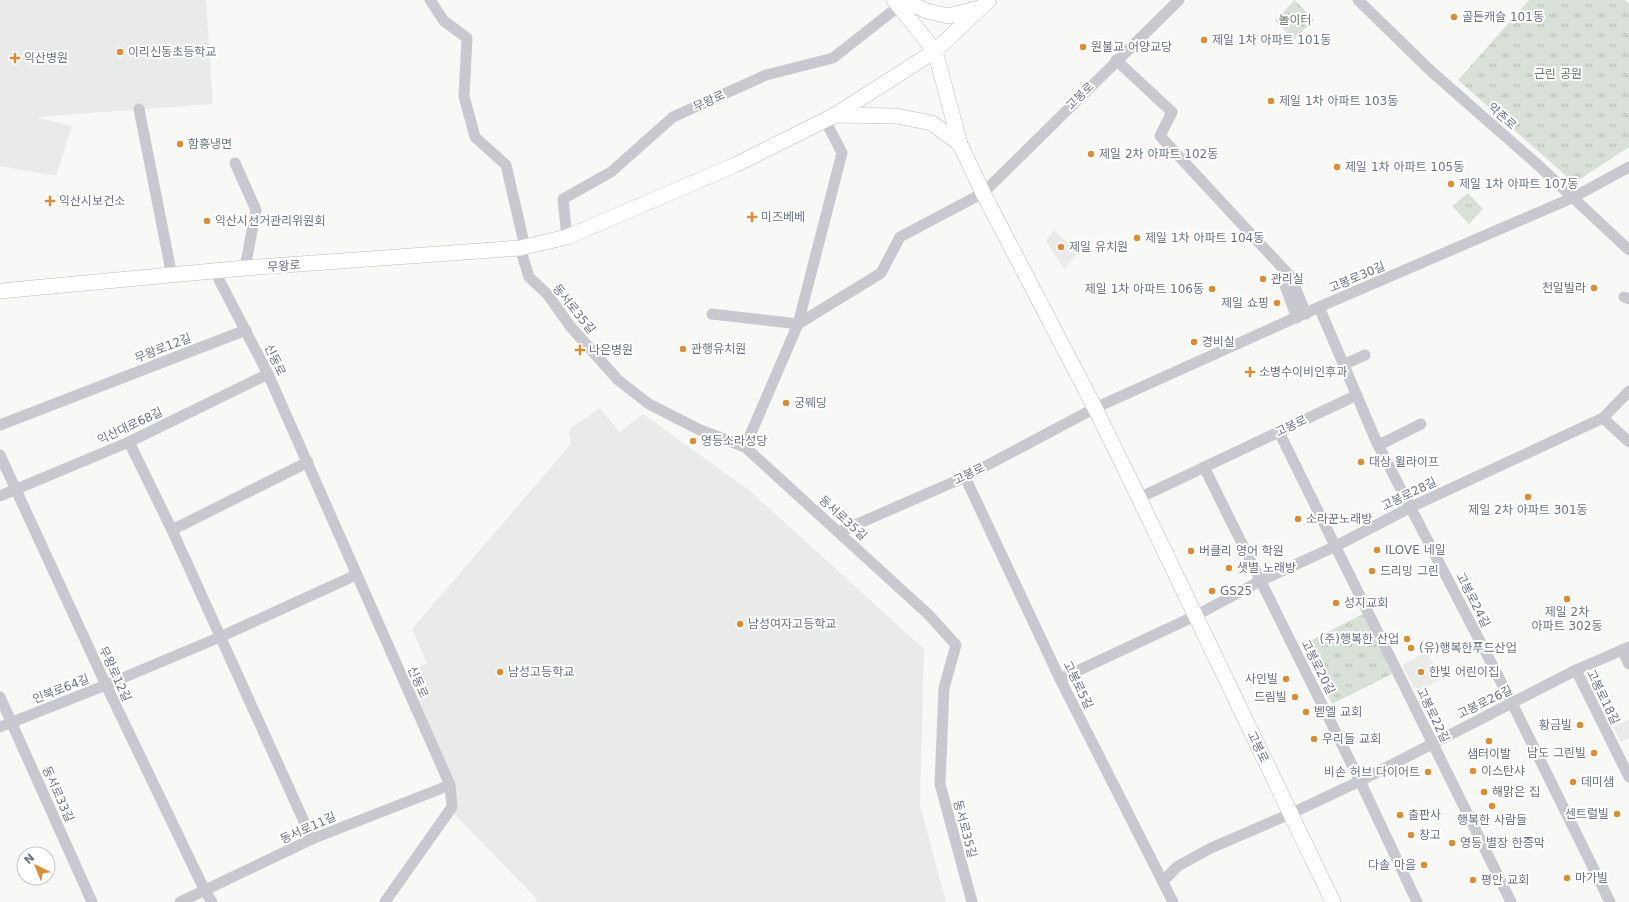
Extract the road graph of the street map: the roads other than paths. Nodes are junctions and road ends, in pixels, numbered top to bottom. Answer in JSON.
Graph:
{"nodes":[{"id":1,"x":430,"y":0,"type":"edge"},
{"id":2,"x":1179,"y":0,"type":"edge"},
{"id":3,"x":1358,"y":0,"type":"edge"},
{"id":4,"x":899,"y":2,"type":"edge"},
{"id":5,"x":985,"y":4,"type":"edge"},
{"id":6,"x":935,"y":51,"type":"junction"},
{"id":7,"x":1116,"y":60,"type":"junction"},
{"id":8,"x":139,"y":109,"type":"dead end"},
{"id":9,"x":830,"y":118,"type":"junction"},
{"id":10,"x":960,"y":144,"type":"junction"},
{"id":11,"x":235,"y":163,"type":"dead end"},
{"id":12,"x":1629,"y":167,"type":"edge"},
{"id":13,"x":984,"y":193,"type":"junction"},
{"id":14,"x":1572,"y":198,"type":"junction"},
{"id":15,"x":567,"y":237,"type":"junction"},
{"id":16,"x":523,"y":248,"type":"junction"},
{"id":17,"x":1629,"y":250,"type":"edge"},
{"id":18,"x":246,"y":268,"type":"junction"},
{"id":19,"x":215,"y":272,"type":"junction"},
{"id":20,"x":172,"y":276,"type":"junction"},
{"id":21,"x":0,"y":291,"type":"edge"},
{"id":22,"x":1320,"y":307,"type":"junction"},
{"id":23,"x":712,"y":314,"type":"dead end"},
{"id":24,"x":1301,"y":316,"type":"junction"},
{"id":25,"x":798,"y":324,"type":"junction"},
{"id":26,"x":246,"y":330,"type":"junction"},
{"id":27,"x":1365,"y":355,"type":"dead end"},
{"id":28,"x":1345,"y":364,"type":"junction"},
{"id":29,"x":268,"y":374,"type":"junction"},
{"id":30,"x":1629,"y":390,"type":"edge"},
{"id":31,"x":1357,"y":395,"type":"junction"},
{"id":32,"x":1095,"y":408,"type":"junction"},
{"id":33,"x":1603,"y":418,"type":"junction"},
{"id":34,"x":1421,"y":424,"type":"dead end"},
{"id":35,"x":0,"y":425,"type":"edge"},
{"id":36,"x":1279,"y":432,"type":"junction"},
{"id":37,"x":129,"y":442,"type":"junction"},
{"id":38,"x":1629,"y":442,"type":"edge"},
{"id":39,"x":1377,"y":443,"type":"junction"},
{"id":40,"x":745,"y":447,"type":"junction"},
{"id":41,"x":0,"y":454,"type":"edge"},
{"id":42,"x":308,"y":462,"type":"junction"},
{"id":43,"x":1204,"y":467,"type":"junction"},
{"id":44,"x":965,"y":478,"type":"junction"},
{"id":45,"x":16,"y":489,"type":"junction"},
{"id":46,"x":0,"y":496,"type":"edge"},
{"id":47,"x":1139,"y":498,"type":"junction"},
{"id":48,"x":1411,"y":507,"type":"junction"},
{"id":49,"x":172,"y":530,"type":"junction"},
{"id":50,"x":839,"y":532,"type":"junction"},
{"id":51,"x":1336,"y":546,"type":"junction"},
{"id":52,"x":356,"y":575,"type":"junction"},
{"id":53,"x":1260,"y":581,"type":"junction"},
{"id":54,"x":1195,"y":616,"type":"junction"},
{"id":55,"x":220,"y":637,"type":"junction"},
{"id":56,"x":1626,"y":649,"type":"edge"},
{"id":57,"x":1629,"y":664,"type":"edge"},
{"id":58,"x":1576,"y":670,"type":"junction"},
{"id":59,"x":1060,"y":679,"type":"junction"},
{"id":60,"x":106,"y":685,"type":"junction"},
{"id":61,"x":0,"y":697,"type":"edge"},
{"id":62,"x":1512,"y":703,"type":"junction"},
{"id":63,"x":11,"y":722,"type":"junction"},
{"id":64,"x":0,"y":727,"type":"edge"},
{"id":65,"x":1432,"y":742,"type":"junction"},
{"id":66,"x":1629,"y":777,"type":"edge"},
{"id":67,"x":1360,"y":781,"type":"junction"},
{"id":68,"x":450,"y":785,"type":"junction"},
{"id":69,"x":1290,"y":814,"type":"junction"},
{"id":70,"x":312,"y":839,"type":"junction"},
{"id":71,"x":1163,"y":881,"type":"junction"},
{"id":72,"x":205,"y":891,"type":"junction"},
{"id":73,"x":92,"y":902,"type":"edge"},
{"id":74,"x":180,"y":902,"type":"edge"},
{"id":75,"x":212,"y":902,"type":"edge"},
{"id":76,"x":385,"y":902,"type":"edge"},
{"id":77,"x":972,"y":902,"type":"edge"},
{"id":78,"x":1173,"y":902,"type":"edge"},
{"id":79,"x":1333,"y":902,"type":"edge"},
{"id":80,"x":1417,"y":902,"type":"edge"},
{"id":81,"x":1511,"y":902,"type":"edge"},
{"id":82,"x":1610,"y":902,"type":"edge"}],
"edges":[{"from":1,"to":16,"type":"street","name":"동서로35길"},
{"from":2,"to":7,"type":"street","name":"고봉로"},
{"from":3,"to":14,"type":"street","name":"약촌로"},
{"from":4,"to":5,"type":"street"},
{"from":4,"to":6,"type":"street","name":"고봉로"},
{"from":4,"to":15,"type":"street","name":"무왕로"},
{"from":5,"to":6,"type":"street","name":"무왕로"},
{"from":6,"to":9,"type":"street","name":"무왕로"},
{"from":6,"to":10,"type":"street","name":"고봉로"},
{"from":7,"to":13,"type":"street","name":"고봉로"},
{"from":7,"to":24,"type":"street"},
{"from":8,"to":20,"type":"street"},
{"from":9,"to":10,"type":"street"},
{"from":9,"to":15,"type":"street","name":"무왕로"},
{"from":9,"to":25,"type":"street"},
{"from":10,"to":13,"type":"street","name":"고봉로"},
{"from":11,"to":18,"type":"street"},
{"from":12,"to":14,"type":"street","name":"고봉로30길"},
{"from":13,"to":25,"type":"street"},
{"from":13,"to":32,"type":"street","name":"고봉로"},
{"from":14,"to":17,"type":"street","name":"약촌로"},
{"from":14,"to":22,"type":"street","name":"고봉로30길"},
{"from":15,"to":16,"type":"street","name":"무왕로"},
{"from":16,"to":18,"type":"street","name":"무왕로"},
{"from":16,"to":40,"type":"street","name":"동서로35길"},
{"from":18,"to":19,"type":"street","name":"무왕로"},
{"from":19,"to":20,"type":"street","name":"무왕로"},
{"from":19,"to":26,"type":"street","name":"신동로"},
{"from":20,"to":21,"type":"street","name":"무왕로"},
{"from":22,"to":24,"type":"street","name":"고봉로30길"},
{"from":22,"to":28,"type":"street","name":"고봉로24길"},
{"from":23,"to":25,"type":"street"},
{"from":24,"to":32,"type":"street","name":"고봉로30길"},
{"from":25,"to":40,"type":"street"},
{"from":26,"to":29,"type":"street","name":"신동로"},
{"from":26,"to":35,"type":"street","name":"무왕로12길"},
{"from":27,"to":28,"type":"street"},
{"from":28,"to":31,"type":"street","name":"고봉로24길"},
{"from":29,"to":37,"type":"street","name":"익산대로68길"},
{"from":29,"to":42,"type":"street","name":"신동로"},
{"from":30,"to":33,"type":"street","name":"고봉로28길"},
{"from":31,"to":36,"type":"street","name":"고봉로"},
{"from":31,"to":39,"type":"street","name":"고봉로24길"},
{"from":32,"to":44,"type":"street","name":"고봉로"},
{"from":32,"to":47,"type":"street","name":"고봉로"},
{"from":33,"to":38,"type":"street"},
{"from":33,"to":48,"type":"street","name":"고봉로28길"},
{"from":34,"to":39,"type":"street"},
{"from":36,"to":43,"type":"street","name":"고봉로"},
{"from":36,"to":51,"type":"street","name":"고봉로22길"},
{"from":37,"to":45,"type":"street","name":"익산대로68길"},
{"from":37,"to":49,"type":"street"},
{"from":39,"to":48,"type":"street","name":"고봉로24길"},
{"from":40,"to":50,"type":"street","name":"동서로35길"},
{"from":41,"to":45,"type":"street","name":"무왕로12길"},
{"from":42,"to":49,"type":"street"},
{"from":42,"to":52,"type":"street","name":"신동로"},
{"from":43,"to":47,"type":"street","name":"고봉로"},
{"from":43,"to":53,"type":"street","name":"고봉로20길"},
{"from":44,"to":50,"type":"street","name":"고봉로"},
{"from":44,"to":59,"type":"street","name":"고봉로5길"},
{"from":45,"to":46,"type":"street","name":"익산대로68길"},
{"from":45,"to":60,"type":"street","name":"무왕로12길"},
{"from":47,"to":54,"type":"street","name":"고봉로"},
{"from":48,"to":51,"type":"street","name":"고봉로28길"},
{"from":48,"to":62,"type":"street","name":"고봉로24길"},
{"from":49,"to":55,"type":"street"},
{"from":50,"to":77,"type":"street","name":"동서로35길"},
{"from":51,"to":53,"type":"street","name":"고봉로28길"},
{"from":51,"to":65,"type":"street","name":"고봉로22길"},
{"from":52,"to":55,"type":"street","name":"인북로64길"},
{"from":52,"to":68,"type":"street","name":"신동로"},
{"from":53,"to":54,"type":"street","name":"고봉로28길"},
{"from":53,"to":67,"type":"street","name":"고봉로20길"},
{"from":54,"to":59,"type":"street"},
{"from":54,"to":69,"type":"street","name":"고봉로"},
{"from":55,"to":60,"type":"street","name":"인북로64길"},
{"from":55,"to":70,"type":"street"},
{"from":56,"to":57,"type":"street"},
{"from":56,"to":58,"type":"street","name":"고봉로26길"},
{"from":58,"to":62,"type":"street","name":"고봉로26길"},
{"from":58,"to":66,"type":"street","name":"고봉로18길"},
{"from":59,"to":71,"type":"street","name":"고봉로5길"},
{"from":60,"to":63,"type":"street","name":"인북로64길"},
{"from":60,"to":72,"type":"street","name":"무왕로12길"},
{"from":61,"to":63,"type":"street","name":"동서로33길"},
{"from":62,"to":65,"type":"street","name":"고봉로26길"},
{"from":62,"to":82,"type":"street","name":"고봉로24길"},
{"from":63,"to":64,"type":"street","name":"인북로64길"},
{"from":63,"to":73,"type":"street","name":"동서로33길"},
{"from":65,"to":67,"type":"street","name":"고봉로26길"},
{"from":65,"to":81,"type":"street","name":"고봉로22길"},
{"from":67,"to":69,"type":"street","name":"고봉로26길"},
{"from":67,"to":80,"type":"street","name":"고봉로20길"},
{"from":68,"to":70,"type":"street","name":"동서로11길"},
{"from":68,"to":76,"type":"street","name":"신동로"},
{"from":69,"to":71,"type":"street"},
{"from":69,"to":79,"type":"street","name":"고봉로"},
{"from":70,"to":72,"type":"street","name":"동서로11길"},
{"from":71,"to":78,"type":"street","name":"고봉로5길"},
{"from":72,"to":74,"type":"street","name":"동서로11길"},
{"from":72,"to":75,"type":"street","name":"무왕로12길"}]}
